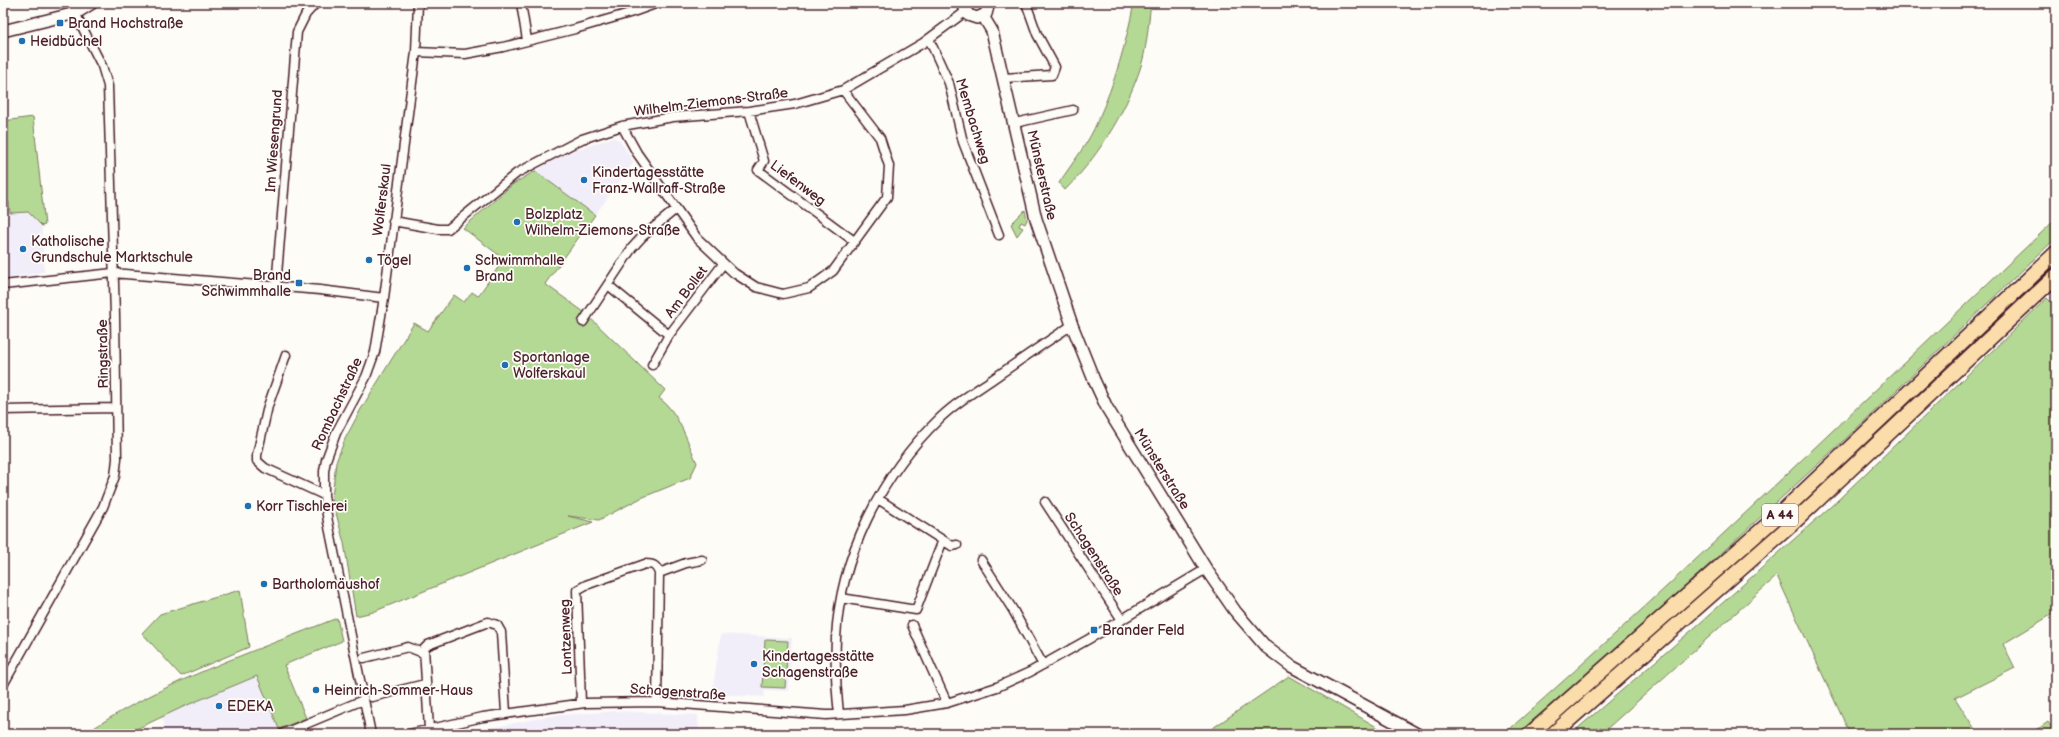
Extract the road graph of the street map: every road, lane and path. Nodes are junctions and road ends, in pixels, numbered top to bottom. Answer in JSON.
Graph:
{"nodes":[{"id":1,"x":70,"y":3,"type":"edge"},
{"id":2,"x":92,"y":3,"type":"edge"},
{"id":3,"x":316,"y":3,"type":"edge"},
{"id":4,"x":418,"y":3,"type":"edge"},
{"id":5,"x":521,"y":3,"type":"edge"},
{"id":6,"x":658,"y":3,"type":"edge"},
{"id":7,"x":989,"y":3,"type":"edge"},
{"id":8,"x":1026,"y":3,"type":"edge"},
{"id":9,"x":965,"y":7,"type":"edge"},
{"id":10,"x":76,"y":13,"type":"junction"},
{"id":11,"x":983,"y":16,"type":"junction"},
{"id":12,"x":3,"y":31,"type":"edge"},
{"id":13,"x":929,"y":39,"type":"junction"},
{"id":14,"x":527,"y":40,"type":"junction"},
{"id":15,"x":416,"y":52,"type":"junction"},
{"id":16,"x":1004,"y":78,"type":"junction"},
{"id":17,"x":843,"y":90,"type":"junction"},
{"id":18,"x":1073,"y":110,"type":"dead end"},
{"id":19,"x":749,"y":111,"type":"junction"},
{"id":20,"x":1015,"y":123,"type":"junction"},
{"id":21,"x":622,"y":126,"type":"junction"},
{"id":22,"x":676,"y":209,"type":"junction"},
{"id":23,"x":393,"y":221,"type":"junction"},
{"id":24,"x":999,"y":234,"type":"dead end"},
{"id":25,"x":854,"y":241,"type":"junction"},
{"id":26,"x":2056,"y":253,"type":"edge"},
{"id":27,"x":723,"y":264,"type":"junction"},
{"id":28,"x":113,"y":273,"type":"junction"},
{"id":29,"x":2055,"y":277,"type":"edge"},
{"id":30,"x":3,"y":285,"type":"edge"},
{"id":31,"x":608,"y":285,"type":"junction"},
{"id":32,"x":276,"y":287,"type":"junction"},
{"id":33,"x":384,"y":298,"type":"junction"},
{"id":34,"x":583,"y":322,"type":"dead end"},
{"id":35,"x":1072,"y":325,"type":"junction"},
{"id":36,"x":669,"y":335,"type":"junction"},
{"id":37,"x":286,"y":355,"type":"dead end"},
{"id":38,"x":652,"y":365,"type":"dead end"},
{"id":39,"x":116,"y":408,"type":"junction"},
{"id":40,"x":3,"y":410,"type":"edge"},
{"id":41,"x":324,"y":495,"type":"junction"},
{"id":42,"x":878,"y":499,"type":"junction"},
{"id":43,"x":1045,"y":502,"type":"dead end"},
{"id":44,"x":944,"y":540,"type":"junction"},
{"id":45,"x":957,"y":545,"type":"dead end"},
{"id":46,"x":702,"y":560,"type":"dead end"},
{"id":47,"x":981,"y":560,"type":"dead end"},
{"id":48,"x":1206,"y":569,"type":"junction"},
{"id":49,"x":659,"y":573,"type":"junction"},
{"id":50,"x":841,"y":598,"type":"junction"},
{"id":51,"x":1122,"y":620,"type":"junction"},
{"id":52,"x":912,"y":625,"type":"dead end"},
{"id":53,"x":422,"y":653,"type":"junction"},
{"id":54,"x":364,"y":658,"type":"dead end"},
{"id":55,"x":1043,"y":665,"type":"junction"},
{"id":56,"x":425,"y":684,"type":"junction"},
{"id":57,"x":3,"y":685,"type":"edge"},
{"id":58,"x":372,"y":697,"type":"dead end"},
{"id":59,"x":363,"y":700,"type":"junction"},
{"id":60,"x":657,"y":702,"type":"junction"},
{"id":61,"x":581,"y":703,"type":"junction"},
{"id":62,"x":948,"y":703,"type":"junction"},
{"id":63,"x":506,"y":713,"type":"junction"},
{"id":64,"x":839,"y":714,"type":"junction"},
{"id":65,"x":429,"y":729,"type":"junction"},
{"id":66,"x":282,"y":734,"type":"edge"},
{"id":67,"x":370,"y":734,"type":"edge"},
{"id":68,"x":409,"y":734,"type":"edge"},
{"id":69,"x":1417,"y":734,"type":"edge"},
{"id":70,"x":1530,"y":734,"type":"edge"},
{"id":71,"x":1553,"y":734,"type":"edge"}],
"edges":[{"from":1,"to":10,"type":"street","name":"Ringstraße"},
{"from":2,"to":10,"type":"street"},
{"from":3,"to":32,"type":"street","name":"Im Wiesengrund"},
{"from":4,"to":15,"type":"street","name":"Wolferskaul"},
{"from":5,"to":14,"type":"street"},
{"from":6,"to":14,"type":"street"},
{"from":7,"to":11,"type":"street"},
{"from":8,"to":16,"type":"street"},
{"from":9,"to":11,"type":"street"},
{"from":9,"to":13,"type":"street","name":"Wilhelm-Ziemons-Straße"},
{"from":10,"to":12,"type":"street"},
{"from":10,"to":28,"type":"street","name":"Ringstraße"},
{"from":11,"to":16,"type":"street","name":"Münsterstraße"},
{"from":13,"to":17,"type":"street","name":"Wilhelm-Ziemons-Straße"},
{"from":13,"to":24,"type":"street","name":"Membachweg"},
{"from":14,"to":15,"type":"street"},
{"from":15,"to":23,"type":"street","name":"Wolferskaul"},
{"from":16,"to":20,"type":"street","name":"Münsterstraße"},
{"from":17,"to":19,"type":"street","name":"Wilhelm-Ziemons-Straße"},
{"from":17,"to":25,"type":"street"},
{"from":18,"to":20,"type":"street","name":"Münsterstraße"},
{"from":19,"to":21,"type":"street","name":"Wilhelm-Ziemons-Straße"},
{"from":19,"to":25,"type":"street","name":"Liefenweg"},
{"from":20,"to":35,"type":"street","name":"Münsterstraße"},
{"from":21,"to":22,"type":"street"},
{"from":21,"to":23,"type":"street","name":"Wilhelm-Ziemons-Straße"},
{"from":22,"to":27,"type":"street"},
{"from":22,"to":31,"type":"street"},
{"from":23,"to":33,"type":"street","name":"Wolferskaul"},
{"from":25,"to":27,"type":"street"},
{"from":26,"to":70,"type":"highway","number":"A 44"},
{"from":27,"to":36,"type":"street","name":"Am Bollet"},
{"from":28,"to":30,"type":"street"},
{"from":28,"to":32,"type":"street"},
{"from":28,"to":39,"type":"street","name":"Ringstraße"},
{"from":29,"to":71,"type":"highway","number":"A 44"},
{"from":31,"to":34,"type":"street"},
{"from":31,"to":36,"type":"street","name":"Am Bollet"},
{"from":32,"to":33,"type":"street"},
{"from":33,"to":41,"type":"street","name":"Rombachstraße"},
{"from":35,"to":42,"type":"street"},
{"from":35,"to":48,"type":"street","name":"Münsterstraße"},
{"from":36,"to":38,"type":"street","name":"Am Bollet"},
{"from":37,"to":41,"type":"street"},
{"from":39,"to":40,"type":"street"},
{"from":39,"to":57,"type":"street","name":"Ringstraße"},
{"from":41,"to":59,"type":"street","name":"Rombachstraße"},
{"from":42,"to":44,"type":"street"},
{"from":42,"to":50,"type":"street"},
{"from":43,"to":51,"type":"street","name":"Schagenstraße"},
{"from":44,"to":45,"type":"street"},
{"from":44,"to":50,"type":"street"},
{"from":46,"to":49,"type":"street"},
{"from":47,"to":55,"type":"street"},
{"from":48,"to":51,"type":"street","name":"Schagenstraße"},
{"from":48,"to":69,"type":"street","name":"Münsterstraße"},
{"from":49,"to":60,"type":"street"},
{"from":49,"to":61,"type":"street","name":"Lontzenweg"},
{"from":50,"to":64,"type":"street"},
{"from":51,"to":55,"type":"street","name":"Schagenstraße"},
{"from":52,"to":62,"type":"street"},
{"from":53,"to":54,"type":"street"},
{"from":53,"to":56,"type":"street"},
{"from":53,"to":63,"type":"street"},
{"from":55,"to":62,"type":"street","name":"Schagenstraße"},
{"from":56,"to":58,"type":"street"},
{"from":56,"to":65,"type":"street"},
{"from":59,"to":66,"type":"street"},
{"from":59,"to":67,"type":"street","name":"Rombachstraße"},
{"from":60,"to":61,"type":"street","name":"Schagenstraße"},
{"from":60,"to":64,"type":"street","name":"Schagenstraße"},
{"from":61,"to":63,"type":"street","name":"Schagenstraße"},
{"from":62,"to":64,"type":"street","name":"Schagenstraße"},
{"from":63,"to":65,"type":"street","name":"Schagenstraße"},
{"from":65,"to":68,"type":"street","name":"Schagenstraße"}]}
